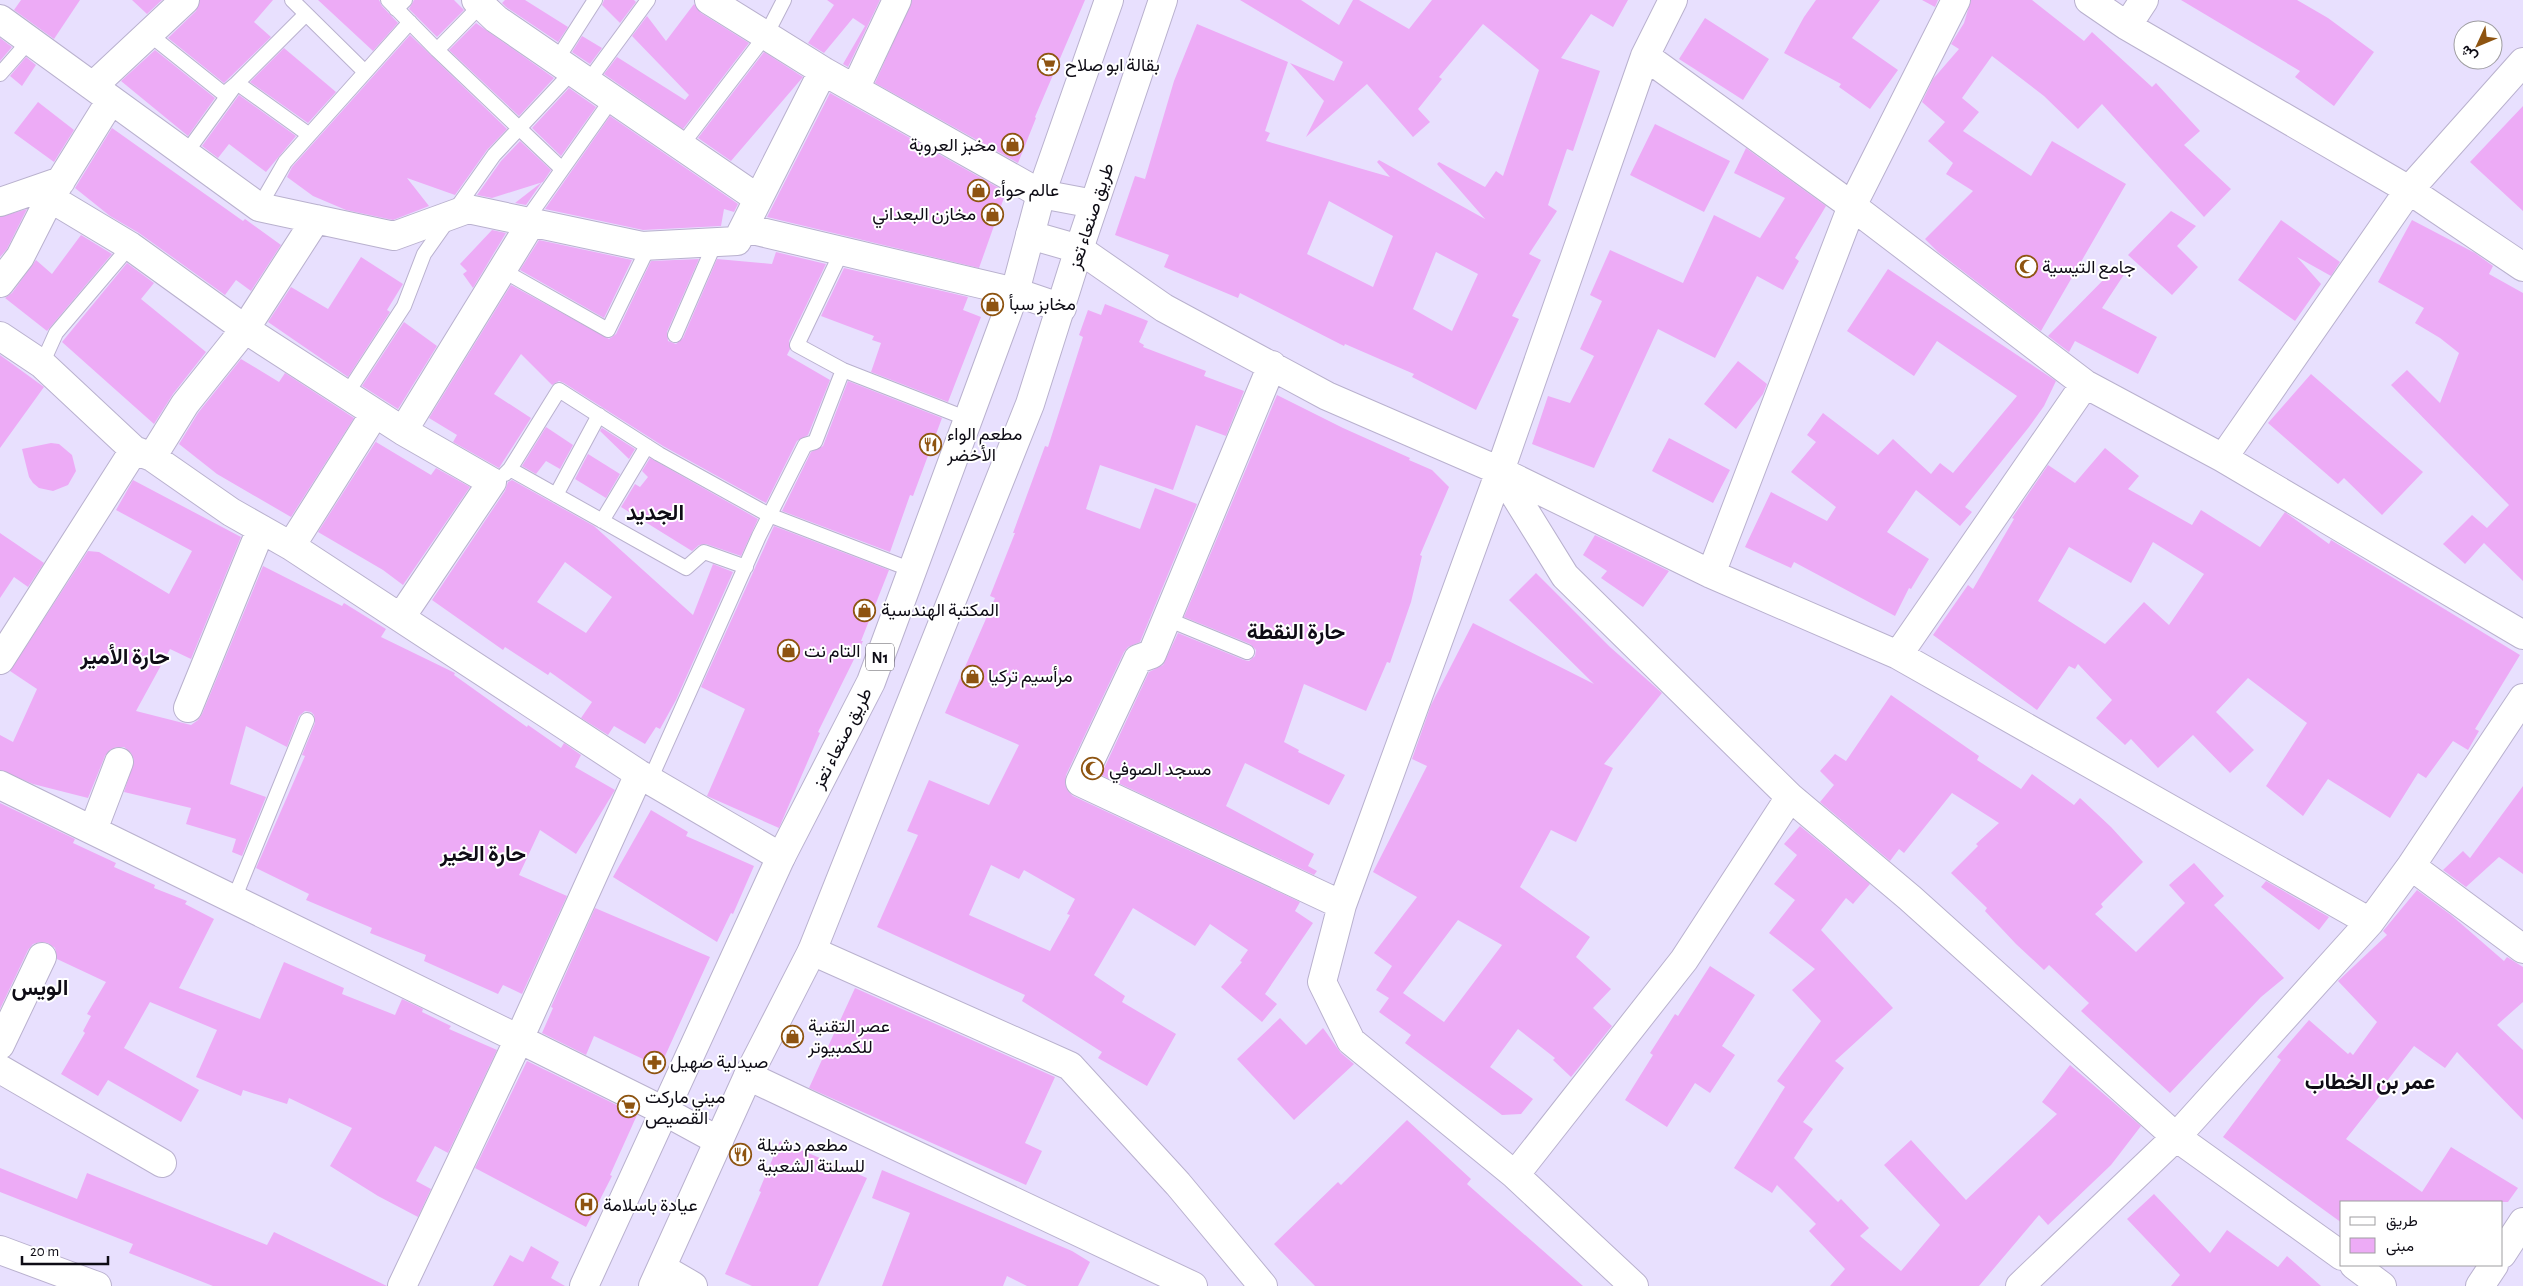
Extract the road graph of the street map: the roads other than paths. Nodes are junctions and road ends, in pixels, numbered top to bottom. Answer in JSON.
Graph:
{"nodes":[{"id":1,"x":185,"y":0,"type":"edge"},
{"id":2,"x":292,"y":0,"type":"edge"},
{"id":3,"x":595,"y":0,"type":"edge"},
{"id":4,"x":648,"y":0,"type":"edge"},
{"id":5,"x":709,"y":0,"type":"edge"},
{"id":6,"x":784,"y":0,"type":"edge"},
{"id":7,"x":897,"y":0,"type":"edge"},
{"id":8,"x":1109,"y":0,"type":"edge"},
{"id":9,"x":1163,"y":0,"type":"edge"},
{"id":10,"x":1673,"y":0,"type":"edge"},
{"id":11,"x":1956,"y":0,"type":"edge"},
{"id":12,"x":2089,"y":0,"type":"edge"},
{"id":13,"x":2144,"y":0,"type":"edge"},
{"id":14,"x":479,"y":2,"type":"edge"},
{"id":15,"x":396,"y":3,"type":"edge"},
{"id":16,"x":306,"y":14,"type":"junction"},
{"id":17,"x":0,"y":19,"type":"edge"},
{"id":18,"x":410,"y":22,"type":"junction"},
{"id":19,"x":2127,"y":26,"type":"junction"},
{"id":20,"x":149,"y":34,"type":"junction"},
{"id":21,"x":766,"y":35,"type":"junction"},
{"id":22,"x":30,"y":40,"type":"junction"},
{"id":23,"x":437,"y":50,"type":"junction"},
{"id":24,"x":1645,"y":56,"type":"junction"},
{"id":25,"x":2523,"y":62,"type":"edge"},
{"id":26,"x":823,"y":71,"type":"junction"},
{"id":27,"x":365,"y":72,"type":"junction"},
{"id":28,"x":572,"y":72,"type":"junction"},
{"id":29,"x":0,"y":74,"type":"edge"},
{"id":30,"x":238,"y":83,"type":"junction"},
{"id":31,"x":855,"y":89,"type":"junction"},
{"id":32,"x":102,"y":93,"type":"junction"},
{"id":33,"x":612,"y":99,"type":"junction"},
{"id":34,"x":519,"y":128,"type":"junction"},
{"id":35,"x":308,"y":134,"type":"junction"},
{"id":36,"x":681,"y":146,"type":"junction"},
{"id":37,"x":186,"y":153,"type":"junction"},
{"id":38,"x":562,"y":169,"type":"junction"},
{"id":39,"x":55,"y":189,"type":"junction"},
{"id":40,"x":2409,"y":190,"type":"junction"},
{"id":41,"x":1041,"y":194,"type":"junction"},
{"id":42,"x":757,"y":198,"type":"junction"},
{"id":43,"x":0,"y":202,"type":"edge"},
{"id":44,"x":1094,"y":204,"type":"junction"},
{"id":45,"x":1852,"y":206,"type":"junction"},
{"id":46,"x":259,"y":207,"type":"junction"},
{"id":47,"x":452,"y":215,"type":"junction"},
{"id":48,"x":316,"y":219,"type":"junction"},
{"id":49,"x":528,"y":222,"type":"junction"},
{"id":50,"x":744,"y":228,"type":"junction"},
{"id":51,"x":1030,"y":235,"type":"junction"},
{"id":52,"x":715,"y":243,"type":"junction"},
{"id":53,"x":130,"y":246,"type":"junction"},
{"id":54,"x":649,"y":246,"type":"junction"},
{"id":55,"x":1079,"y":249,"type":"junction"},
{"id":56,"x":842,"y":251,"type":"junction"},
{"id":57,"x":2523,"y":266,"type":"edge"},
{"id":58,"x":502,"y":270,"type":"junction"},
{"id":59,"x":0,"y":284,"type":"edge"},
{"id":60,"x":1015,"y":292,"type":"junction"},
{"id":61,"x":1062,"y":308,"type":"junction"},
{"id":62,"x":245,"y":329,"type":"junction"},
{"id":63,"x":675,"y":335,"type":"dead end"},
{"id":64,"x":2,"y":343,"type":"edge"},
{"id":65,"x":42,"y":364,"type":"junction"},
{"id":66,"x":1272,"y":365,"type":"junction"},
{"id":67,"x":843,"y":370,"type":"junction"},
{"id":68,"x":2085,"y":384,"type":"junction"},
{"id":69,"x":346,"y":395,"type":"junction"},
{"id":70,"x":375,"y":413,"type":"junction"},
{"id":71,"x":599,"y":415,"type":"junction"},
{"id":72,"x":968,"y":419,"type":"junction"},
{"id":73,"x":403,"y":431,"type":"junction"},
{"id":74,"x":647,"y":446,"type":"junction"},
{"id":75,"x":143,"y":454,"type":"junction"},
{"id":76,"x":2223,"y":458,"type":"junction"},
{"id":77,"x":1500,"y":471,"type":"junction"},
{"id":78,"x":501,"y":476,"type":"junction"},
{"id":79,"x":556,"y":495,"type":"junction"},
{"id":80,"x":769,"y":515,"type":"junction"},
{"id":81,"x":602,"y":521,"type":"junction"},
{"id":82,"x":261,"y":529,"type":"junction"},
{"id":83,"x":291,"y":546,"type":"junction"},
{"id":84,"x":746,"y":566,"type":"junction"},
{"id":85,"x":912,"y":570,"type":"junction"},
{"id":86,"x":1711,"y":574,"type":"junction"},
{"id":87,"x":401,"y":618,"type":"junction"},
{"id":88,"x":1167,"y":619,"type":"junction"},
{"id":89,"x":2523,"y":635,"type":"edge"},
{"id":90,"x":1247,"y":652,"type":"dead end"},
{"id":91,"x":1898,"y":655,"type":"junction"},
{"id":92,"x":0,"y":660,"type":"edge"},
{"id":93,"x":2523,"y":698,"type":"edge"},
{"id":94,"x":188,"y":708,"type":"dead end"},
{"id":95,"x":307,"y":720,"type":"dead end"},
{"id":96,"x":119,"y":762,"type":"dead end"},
{"id":97,"x":644,"y":777,"type":"junction"},
{"id":98,"x":0,"y":784,"type":"edge"},
{"id":99,"x":1790,"y":797,"type":"junction"},
{"id":100,"x":93,"y":830,"type":"junction"},
{"id":101,"x":781,"y":857,"type":"junction"},
{"id":102,"x":2411,"y":866,"type":"junction"},
{"id":103,"x":234,"y":899,"type":"junction"},
{"id":104,"x":1342,"y":905,"type":"junction"},
{"id":105,"x":2370,"y":922,"type":"junction"},
{"id":106,"x":2523,"y":949,"type":"edge"},
{"id":107,"x":812,"y":951,"type":"junction"},
{"id":108,"x":42,"y":957,"type":"dead end"},
{"id":109,"x":519,"y":1039,"type":"junction"},
{"id":110,"x":0,"y":1045,"type":"edge"},
{"id":111,"x":0,"y":1069,"type":"edge"},
{"id":112,"x":748,"y":1076,"type":"junction"},
{"id":113,"x":664,"y":1111,"type":"junction"},
{"id":114,"x":2176,"y":1137,"type":"junction"},
{"id":115,"x":719,"y":1141,"type":"junction"},
{"id":116,"x":162,"y":1163,"type":"dead end"},
{"id":117,"x":1515,"y":1175,"type":"junction"},
{"id":118,"x":2523,"y":1222,"type":"edge"},
{"id":119,"x":0,"y":1250,"type":"edge"},
{"id":120,"x":2503,"y":1252,"type":"edge"},
{"id":121,"x":2340,"y":1255,"type":"edge"},
{"id":122,"x":2355,"y":1266,"type":"edge"},
{"id":123,"x":2493,"y":1266,"type":"edge"},
{"id":124,"x":658,"y":1277,"type":"edge"},
{"id":125,"x":97,"y":1286,"type":"edge"},
{"id":126,"x":402,"y":1286,"type":"edge"},
{"id":127,"x":584,"y":1286,"type":"edge"},
{"id":128,"x":693,"y":1286,"type":"edge"},
{"id":129,"x":1193,"y":1286,"type":"edge"},
{"id":130,"x":1263,"y":1286,"type":"edge"},
{"id":131,"x":1634,"y":1286,"type":"edge"},
{"id":132,"x":2020,"y":1286,"type":"edge"},
{"id":133,"x":2382,"y":1286,"type":"edge"},
{"id":134,"x":2480,"y":1286,"type":"edge"}],
"edges":[{"from":1,"to":20,"type":"main road"},
{"from":2,"to":16,"type":"lane"},
{"from":3,"to":28,"type":"lane"},
{"from":4,"to":28,"type":"lane"},
{"from":5,"to":21,"type":"main road"},
{"from":6,"to":21,"type":"lane"},
{"from":7,"to":31,"type":"main road"},
{"from":8,"to":41,"type":"main road","name":"طريق صنعاء تعز","number":"N1"},
{"from":9,"to":44,"type":"main road","name":"طريق صنعاء تعز"},
{"from":10,"to":24,"type":"main road"},
{"from":11,"to":45,"type":"main road"},
{"from":12,"to":19,"type":"main road"},
{"from":13,"to":19,"type":"main road"},
{"from":14,"to":23,"type":"lane"},
{"from":14,"to":28,"type":"main road"},
{"from":15,"to":18,"type":"lane"},
{"from":16,"to":27,"type":"lane"},
{"from":16,"to":30,"type":"lane"},
{"from":17,"to":22,"type":"main road"},
{"from":18,"to":23,"type":"lane"},
{"from":18,"to":27,"type":"lane"},
{"from":19,"to":40,"type":"main road"},
{"from":20,"to":30,"type":"lane"},
{"from":20,"to":32,"type":"main road"},
{"from":21,"to":26,"type":"main road"},
{"from":21,"to":36,"type":"lane"},
{"from":22,"to":29,"type":"lane"},
{"from":22,"to":32,"type":"main road"},
{"from":23,"to":34,"type":"lane"},
{"from":24,"to":45,"type":"main road"},
{"from":24,"to":77,"type":"main road"},
{"from":25,"to":40,"type":"main road"},
{"from":26,"to":31,"type":"main road"},
{"from":26,"to":42,"type":"main road"},
{"from":27,"to":35,"type":"lane"},
{"from":28,"to":33,"type":"main road"},
{"from":28,"to":34,"type":"lane"},
{"from":30,"to":35,"type":"lane"},
{"from":30,"to":37,"type":"lane"},
{"from":31,"to":41,"type":"main road"},
{"from":32,"to":37,"type":"main road"},
{"from":32,"to":39,"type":"main road"},
{"from":33,"to":36,"type":"main road"},
{"from":33,"to":38,"type":"lane"},
{"from":34,"to":38,"type":"lane"},
{"from":34,"to":47,"type":"lane"},
{"from":35,"to":46,"type":"lane"},
{"from":36,"to":42,"type":"main road"},
{"from":37,"to":46,"type":"main road"},
{"from":38,"to":49,"type":"lane"},
{"from":39,"to":43,"type":"main road"},
{"from":39,"to":53,"type":"main road"},
{"from":39,"to":59,"type":"main road"},
{"from":40,"to":57,"type":"main road"},
{"from":40,"to":76,"type":"main road"},
{"from":41,"to":44,"type":"main road"},
{"from":41,"to":51,"type":"main road","name":"طريق صنعاء تعز","number":"N1"},
{"from":42,"to":50,"type":"main road"},
{"from":44,"to":55,"type":"main road","name":"طريق صنعاء تعز"},
{"from":45,"to":68,"type":"main road"},
{"from":45,"to":86,"type":"main road"},
{"from":46,"to":48,"type":"main road"},
{"from":47,"to":48,"type":"main road"},
{"from":47,"to":49,"type":"main road"},
{"from":47,"to":69,"type":"lane"},
{"from":48,"to":62,"type":"main road"},
{"from":49,"to":54,"type":"main road"},
{"from":49,"to":58,"type":"main road"},
{"from":50,"to":52,"type":"main road"},
{"from":50,"to":56,"type":"main road"},
{"from":51,"to":55,"type":"main road"},
{"from":51,"to":60,"type":"main road","name":"طريق صنعاء تعز","number":"N1"},
{"from":52,"to":54,"type":"main road"},
{"from":52,"to":63,"type":"lane"},
{"from":53,"to":62,"type":"main road"},
{"from":53,"to":65,"type":"lane"},
{"from":54,"to":58,"type":"lane"},
{"from":55,"to":61,"type":"main road","name":"طريق صنعاء تعز"},
{"from":55,"to":66,"type":"main road"},
{"from":56,"to":60,"type":"main road"},
{"from":56,"to":67,"type":"lane"},
{"from":58,"to":73,"type":"main road"},
{"from":60,"to":61,"type":"main road"},
{"from":60,"to":72,"type":"main road","name":"طريق صنعاء تعز","number":"N1"},
{"from":61,"to":107,"type":"main road","name":"طريق صنعاء تعز"},
{"from":62,"to":69,"type":"main road"},
{"from":62,"to":75,"type":"main road"},
{"from":64,"to":65,"type":"main road"},
{"from":65,"to":75,"type":"main road"},
{"from":66,"to":77,"type":"main road"},
{"from":66,"to":88,"type":"main road"},
{"from":67,"to":72,"type":"lane"},
{"from":67,"to":80,"type":"lane"},
{"from":68,"to":76,"type":"main road"},
{"from":68,"to":91,"type":"main road"},
{"from":69,"to":70,"type":"main road"},
{"from":70,"to":73,"type":"main road"},
{"from":70,"to":83,"type":"main road"},
{"from":71,"to":74,"type":"lane"},
{"from":71,"to":78,"type":"lane"},
{"from":71,"to":79,"type":"lane"},
{"from":72,"to":85,"type":"main road","name":"طريق صنعاء تعز","number":"N1"},
{"from":73,"to":78,"type":"main road"},
{"from":74,"to":80,"type":"lane"},
{"from":74,"to":81,"type":"lane"},
{"from":75,"to":82,"type":"main road"},
{"from":75,"to":92,"type":"main road"},
{"from":76,"to":89,"type":"main road"},
{"from":77,"to":86,"type":"main road"},
{"from":77,"to":99,"type":"main road"},
{"from":77,"to":104,"type":"main road"},
{"from":78,"to":79,"type":"lane"},
{"from":78,"to":87,"type":"main road"},
{"from":79,"to":81,"type":"lane"},
{"from":80,"to":84,"type":"lane"},
{"from":80,"to":85,"type":"lane"},
{"from":81,"to":84,"type":"lane"},
{"from":82,"to":83,"type":"main road"},
{"from":82,"to":94,"type":"main road"},
{"from":83,"to":87,"type":"main road"},
{"from":84,"to":97,"type":"lane"},
{"from":85,"to":101,"type":"main road","name":"طريق صنعاء تعز","number":"N1"},
{"from":86,"to":91,"type":"main road"},
{"from":87,"to":97,"type":"main road"},
{"from":88,"to":90,"type":"lane"},
{"from":88,"to":104,"type":"main road"},
{"from":91,"to":105,"type":"main road"},
{"from":93,"to":102,"type":"main road"},
{"from":95,"to":103,"type":"lane"},
{"from":96,"to":100,"type":"main road"},
{"from":97,"to":101,"type":"main road"},
{"from":97,"to":109,"type":"main road"},
{"from":98,"to":100,"type":"main road"},
{"from":99,"to":114,"type":"main road"},
{"from":99,"to":117,"type":"main road"},
{"from":100,"to":103,"type":"main road"},
{"from":101,"to":113,"type":"main road","name":"طريق صنعاء تعز","number":"N1"},
{"from":102,"to":105,"type":"main road"},
{"from":102,"to":106,"type":"main road"},
{"from":103,"to":109,"type":"main road"},
{"from":104,"to":117,"type":"main road"},
{"from":105,"to":114,"type":"main road"},
{"from":107,"to":112,"type":"main road","name":"طريق صنعاء تعز"},
{"from":107,"to":130,"type":"main road"},
{"from":108,"to":110,"type":"main road"},
{"from":109,"to":113,"type":"main road"},
{"from":109,"to":126,"type":"main road"},
{"from":111,"to":116,"type":"main road"},
{"from":112,"to":115,"type":"main road","name":"طريق صنعاء تعز"},
{"from":112,"to":129,"type":"main road"},
{"from":113,"to":115,"type":"main road"},
{"from":113,"to":127,"type":"main road","name":"طريق صنعاء تعز","number":"N1"},
{"from":114,"to":121,"type":"main road"},
{"from":114,"to":132,"type":"main road"},
{"from":115,"to":124,"type":"main road","name":"طريق صنعاء تعز"},
{"from":117,"to":131,"type":"main road"},
{"from":118,"to":120,"type":"main road"},
{"from":119,"to":125,"type":"main road"},
{"from":122,"to":133,"type":"main road"},
{"from":123,"to":134,"type":"main road"},
{"from":124,"to":128,"type":"main road"}]}
